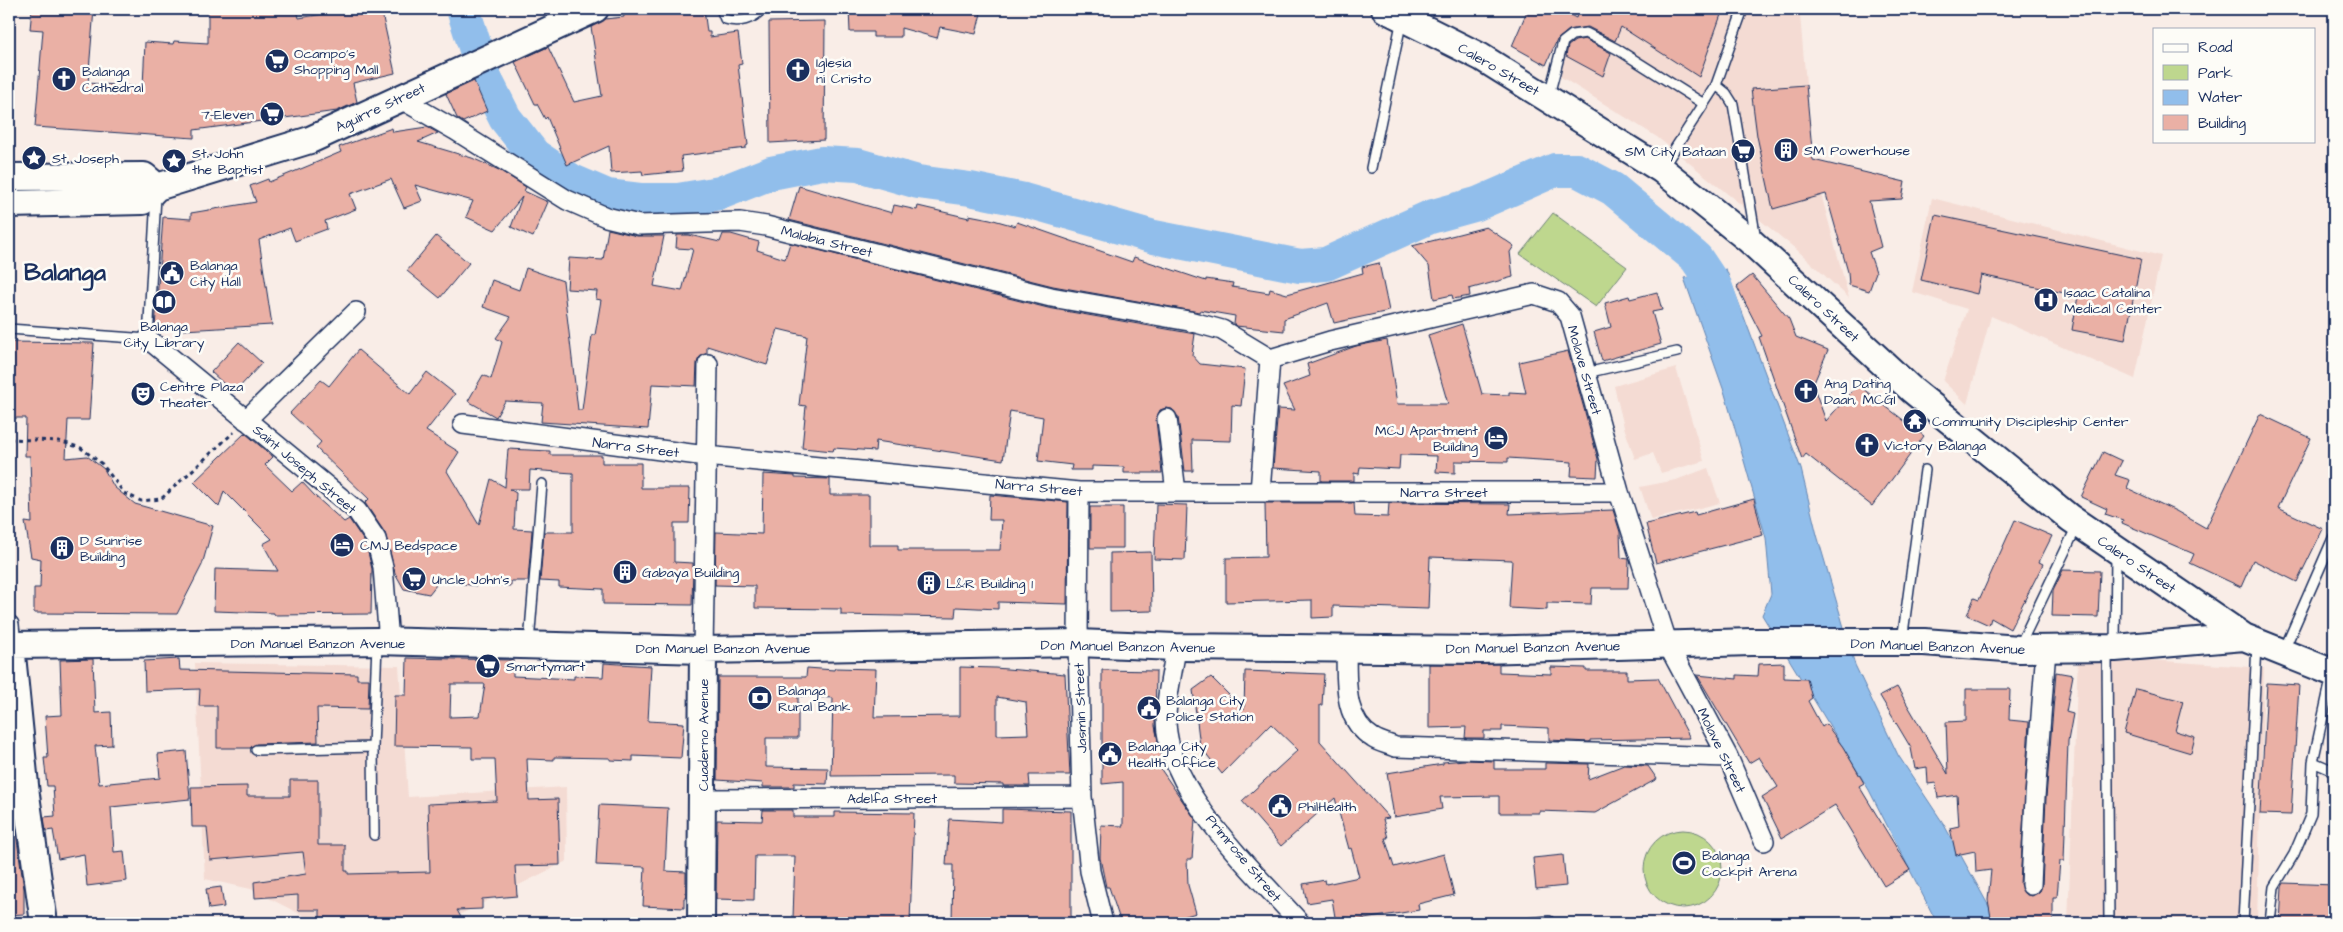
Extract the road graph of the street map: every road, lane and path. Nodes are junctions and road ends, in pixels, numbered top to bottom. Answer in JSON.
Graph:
{"nodes":[{"id":1,"x":595,"y":9,"type":"edge"},
{"id":2,"x":721,"y":9,"type":"edge"},
{"id":3,"x":762,"y":9,"type":"edge"},
{"id":4,"x":1743,"y":9,"type":"edge"},
{"id":5,"x":1393,"y":13,"type":"edge"},
{"id":6,"x":1716,"y":85,"type":"junction"},
{"id":7,"x":1548,"y":98,"type":"junction"},
{"id":8,"x":401,"y":99,"type":"junction"},
{"id":9,"x":1704,"y":104,"type":"junction"},
{"id":10,"x":1371,"y":168,"type":"dead end"},
{"id":11,"x":1662,"y":170,"type":"junction"},
{"id":12,"x":9,"y":177,"type":"edge"},
{"id":13,"x":157,"y":187,"type":"junction"},
{"id":14,"x":9,"y":204,"type":"edge"},
{"id":15,"x":1758,"y":247,"type":"junction"},
{"id":16,"x":356,"y":312,"type":"dead end"},
{"id":17,"x":9,"y":329,"type":"edge"},
{"id":18,"x":148,"y":339,"type":"junction"},
{"id":19,"x":1676,"y":352,"type":"dead end"},
{"id":20,"x":1270,"y":359,"type":"junction"},
{"id":21,"x":708,"y":364,"type":"dead end"},
{"id":22,"x":1586,"y":373,"type":"junction"},
{"id":23,"x":1167,"y":419,"type":"dead end"},
{"id":24,"x":246,"y":420,"type":"junction"},
{"id":25,"x":463,"y":424,"type":"dead end"},
{"id":26,"x":9,"y":439,"type":"edge"},
{"id":27,"x":706,"y":456,"type":"junction"},
{"id":28,"x":1925,"y":470,"type":"dead end"},
{"id":29,"x":542,"y":484,"type":"dead end"},
{"id":30,"x":1079,"y":492,"type":"junction"},
{"id":31,"x":1176,"y":492,"type":"junction"},
{"id":32,"x":1260,"y":492,"type":"junction"},
{"id":33,"x":1619,"y":492,"type":"junction"},
{"id":34,"x":2078,"y":524,"type":"junction"},
{"id":35,"x":2334,"y":536,"type":"edge"},
{"id":36,"x":2116,"y":551,"type":"junction"},
{"id":37,"x":10,"y":638,"type":"edge"},
{"id":38,"x":2251,"y":640,"type":"junction"},
{"id":39,"x":383,"y":642,"type":"junction"},
{"id":40,"x":1078,"y":643,"type":"junction"},
{"id":41,"x":1902,"y":643,"type":"junction"},
{"id":42,"x":1668,"y":645,"type":"junction"},
{"id":43,"x":529,"y":646,"type":"junction"},
{"id":44,"x":1176,"y":647,"type":"junction"},
{"id":45,"x":2046,"y":648,"type":"junction"},
{"id":46,"x":2111,"y":648,"type":"junction"},
{"id":47,"x":1346,"y":649,"type":"junction"},
{"id":48,"x":2019,"y":649,"type":"junction"},
{"id":49,"x":703,"y":650,"type":"junction"},
{"id":50,"x":2283,"y":653,"type":"junction"},
{"id":51,"x":2334,"y":672,"type":"edge"},
{"id":52,"x":373,"y":747,"type":"junction"},
{"id":53,"x":256,"y":750,"type":"dead end"},
{"id":54,"x":1728,"y":757,"type":"junction"},
{"id":55,"x":2313,"y":762,"type":"junction"},
{"id":56,"x":2334,"y":772,"type":"edge"},
{"id":57,"x":17,"y":794,"type":"edge"},
{"id":58,"x":1082,"y":797,"type":"junction"},
{"id":59,"x":702,"y":799,"type":"junction"},
{"id":60,"x":374,"y":835,"type":"dead end"},
{"id":61,"x":1764,"y":841,"type":"dead end"},
{"id":62,"x":2031,"y":885,"type":"dead end"},
{"id":63,"x":1549,"y":921,"type":"dead end"},
{"id":64,"x":44,"y":923,"type":"edge"},
{"id":65,"x":701,"y":923,"type":"edge"},
{"id":66,"x":1102,"y":923,"type":"edge"},
{"id":67,"x":1300,"y":923,"type":"edge"},
{"id":68,"x":1528,"y":923,"type":"edge"},
{"id":69,"x":2109,"y":923,"type":"edge"},
{"id":70,"x":2243,"y":923,"type":"edge"},
{"id":71,"x":2270,"y":923,"type":"edge"}],
"edges":[{"from":1,"to":8,"type":"main road","name":"Aguirre Street"},
{"from":2,"to":3,"type":"lane"},
{"from":4,"to":6,"type":"lane"},
{"from":5,"to":7,"type":"main road","name":"Calero Street"},
{"from":5,"to":10,"type":"lane"},
{"from":6,"to":9,"type":"lane"},
{"from":6,"to":15,"type":"lane"},
{"from":7,"to":9,"type":"lane"},
{"from":7,"to":11,"type":"main road","name":"Calero Street"},
{"from":8,"to":13,"type":"main road","name":"Aguirre Street"},
{"from":8,"to":20,"type":"street","name":"Malabia Street"},
{"from":9,"to":11,"type":"lane"},
{"from":11,"to":15,"type":"main road","name":"Calero Street"},
{"from":12,"to":13,"type":"main road"},
{"from":13,"to":14,"type":"main road","name":"Aguirre Street"},
{"from":13,"to":18,"type":"lane"},
{"from":15,"to":34,"type":"main road","name":"Calero Street"},
{"from":16,"to":24,"type":"street"},
{"from":17,"to":18,"type":"lane"},
{"from":18,"to":24,"type":"street","name":"Saint Joseph Street"},
{"from":19,"to":22,"type":"lane"},
{"from":20,"to":22,"type":"street","name":"Molave Street"},
{"from":20,"to":32,"type":"street"},
{"from":21,"to":27,"type":"street","name":"Cuaderno Avenue"},
{"from":22,"to":33,"type":"street","name":"Molave Street"},
{"from":23,"to":31,"type":"street"},
{"from":24,"to":26,"type":"path"},
{"from":24,"to":39,"type":"street","name":"Saint Joseph Street"},
{"from":25,"to":27,"type":"street","name":"Narra Street"},
{"from":27,"to":30,"type":"street","name":"Narra Street"},
{"from":27,"to":49,"type":"street","name":"Cuaderno Avenue"},
{"from":28,"to":41,"type":"lane"},
{"from":29,"to":43,"type":"lane"},
{"from":30,"to":31,"type":"street","name":"Narra Street"},
{"from":30,"to":40,"type":"street","name":"Jasmin Street"},
{"from":31,"to":32,"type":"street","name":"Narra Street"},
{"from":32,"to":33,"type":"street","name":"Narra Street"},
{"from":33,"to":42,"type":"street","name":"Molave Street"},
{"from":34,"to":36,"type":"main road","name":"Calero Street"},
{"from":34,"to":48,"type":"lane"},
{"from":35,"to":50,"type":"lane"},
{"from":36,"to":38,"type":"main road","name":"Calero Street"},
{"from":36,"to":46,"type":"lane"},
{"from":37,"to":39,"type":"main road","name":"Don Manuel Banzon Avenue"},
{"from":37,"to":57,"type":"main road"},
{"from":38,"to":46,"type":"main road","name":"Don Manuel Banzon Avenue"},
{"from":38,"to":50,"type":"main road"},
{"from":38,"to":70,"type":"lane"},
{"from":39,"to":43,"type":"main road","name":"Don Manuel Banzon Avenue"},
{"from":39,"to":52,"type":"lane"},
{"from":40,"to":44,"type":"main road","name":"Don Manuel Banzon Avenue"},
{"from":40,"to":49,"type":"main road","name":"Don Manuel Banzon Avenue"},
{"from":40,"to":58,"type":"street","name":"Jasmin Street"},
{"from":41,"to":42,"type":"main road","name":"Don Manuel Banzon Avenue"},
{"from":41,"to":48,"type":"main road","name":"Don Manuel Banzon Avenue"},
{"from":42,"to":47,"type":"main road","name":"Don Manuel Banzon Avenue"},
{"from":42,"to":54,"type":"street","name":"Molave Street"},
{"from":43,"to":49,"type":"main road","name":"Don Manuel Banzon Avenue"},
{"from":44,"to":47,"type":"main road","name":"Don Manuel Banzon Avenue"},
{"from":44,"to":67,"type":"street","name":"Primrose Street"},
{"from":45,"to":46,"type":"main road","name":"Don Manuel Banzon Avenue"},
{"from":45,"to":48,"type":"main road","name":"Don Manuel Banzon Avenue"},
{"from":45,"to":62,"type":"street"},
{"from":46,"to":69,"type":"lane"},
{"from":47,"to":54,"type":"street"},
{"from":49,"to":59,"type":"main road","name":"Cuaderno Avenue"},
{"from":50,"to":51,"type":"main road"},
{"from":51,"to":55,"type":"lane"},
{"from":52,"to":53,"type":"lane"},
{"from":52,"to":60,"type":"lane"},
{"from":54,"to":61,"type":"street","name":"Molave Street"},
{"from":55,"to":56,"type":"lane"},
{"from":55,"to":71,"type":"lane"},
{"from":57,"to":64,"type":"main road"},
{"from":58,"to":59,"type":"street","name":"Adelfa Street"},
{"from":58,"to":66,"type":"street","name":"Jasmin Street"},
{"from":59,"to":65,"type":"main road","name":"Cuaderno Avenue"},
{"from":63,"to":68,"type":"lane"}]}
